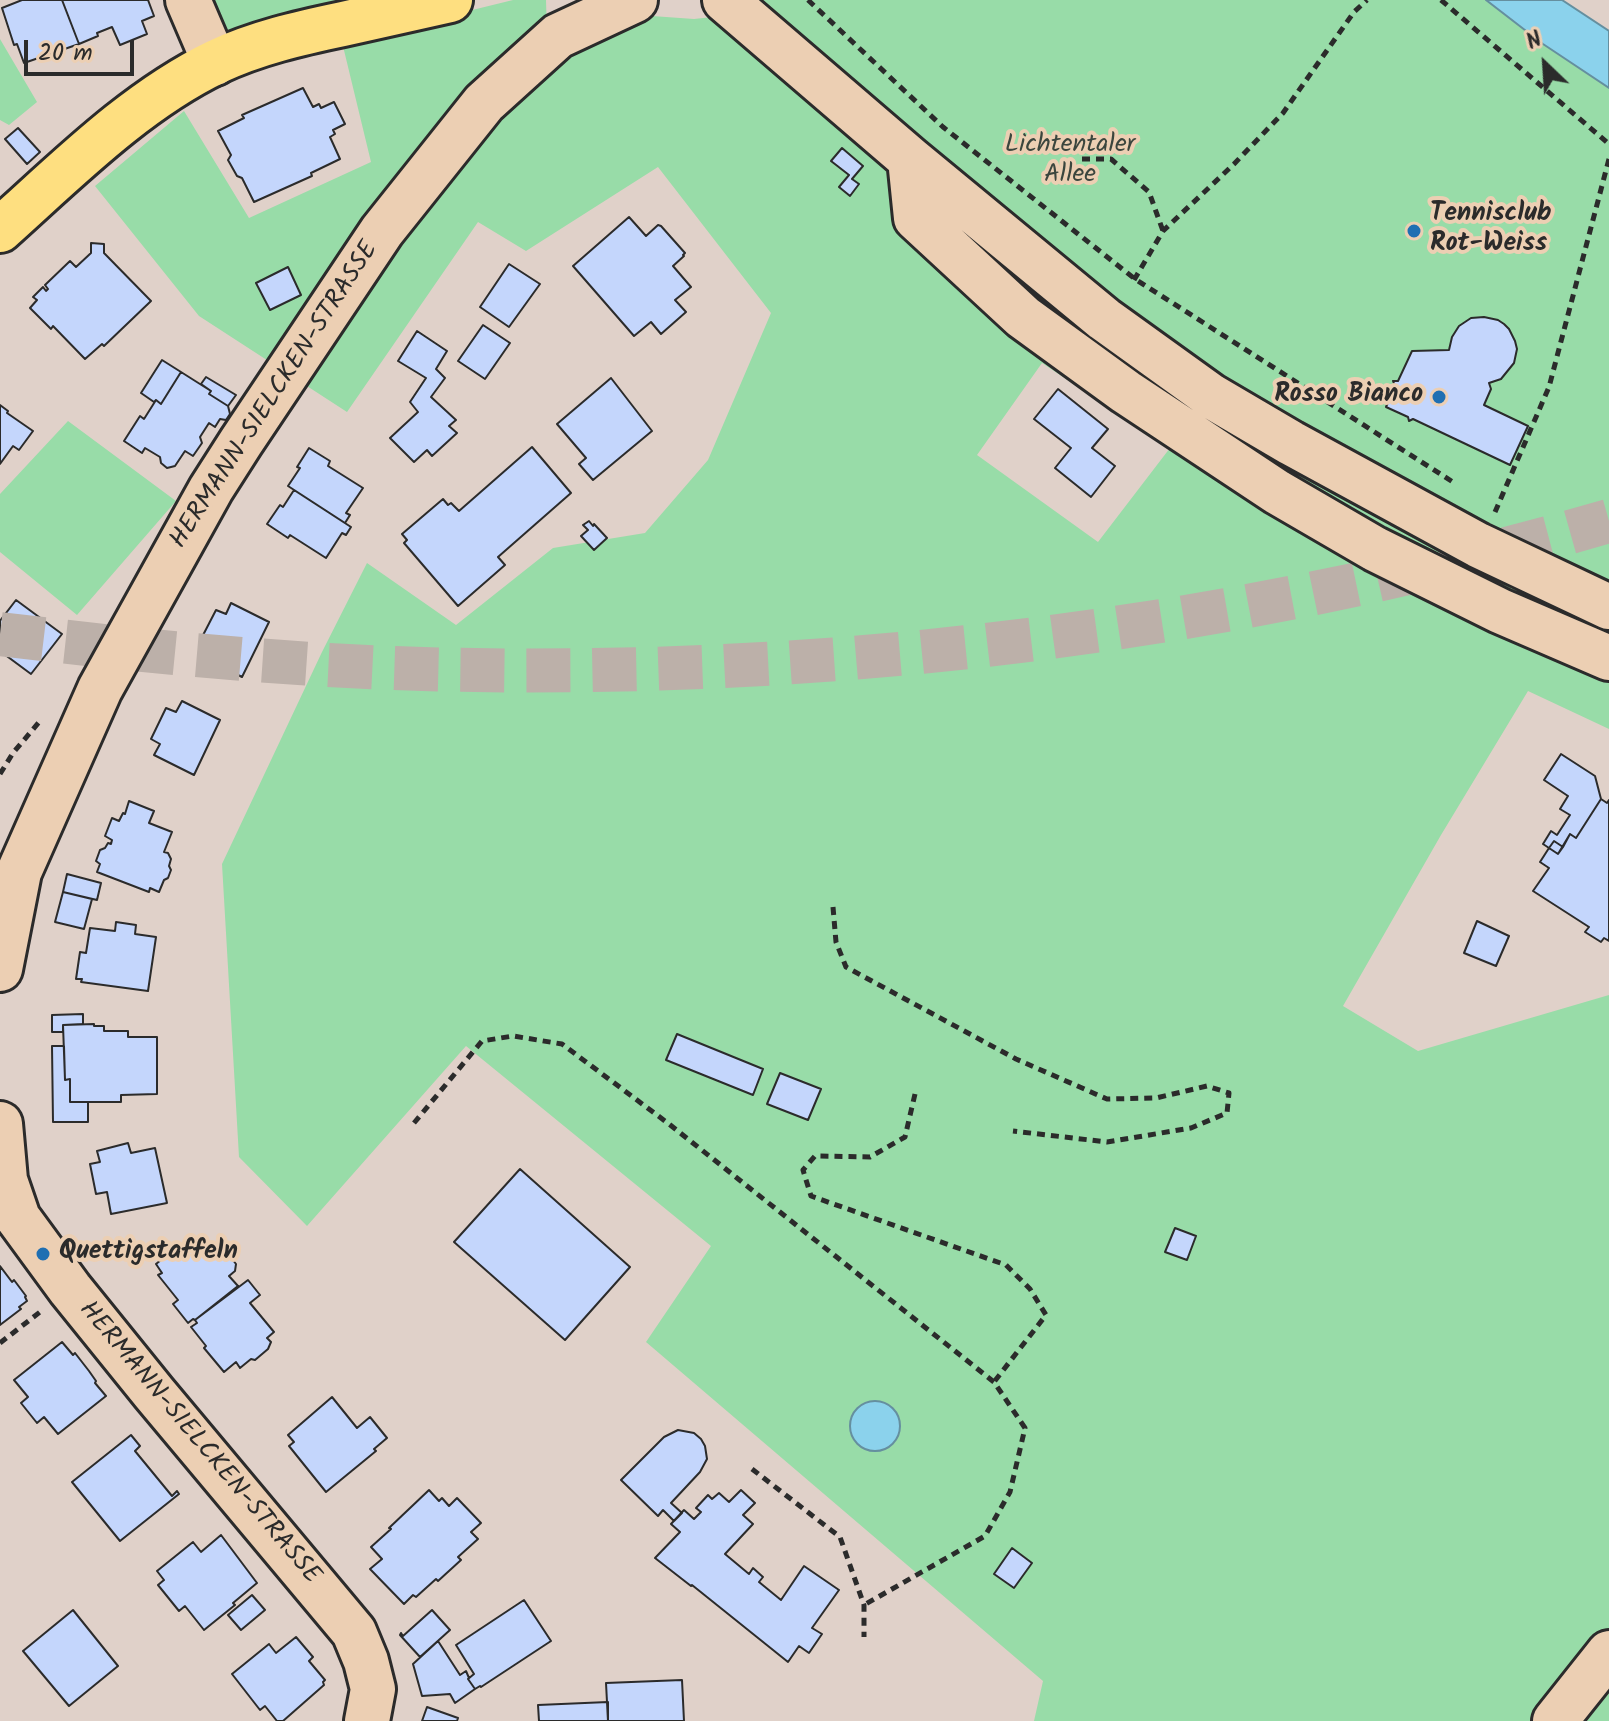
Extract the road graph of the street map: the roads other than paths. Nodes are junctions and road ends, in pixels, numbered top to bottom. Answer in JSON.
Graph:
{"nodes":[{"id":1,"x":188,"y":0,"type":"edge"},
{"id":2,"x":450,"y":0,"type":"edge"},
{"id":3,"x":635,"y":0,"type":"edge"},
{"id":4,"x":725,"y":0,"type":"edge"},
{"id":5,"x":215,"y":63,"type":"junction"},
{"id":6,"x":910,"y":159,"type":"junction"},
{"id":7,"x":0,"y":230,"type":"edge"},
{"id":8,"x":1609,"y":607,"type":"edge"},
{"id":9,"x":1609,"y":658,"type":"edge"},
{"id":10,"x":0,"y":969,"type":"edge"},
{"id":11,"x":0,"y":1124,"type":"edge"},
{"id":12,"x":1609,"y":1653,"type":"edge"},
{"id":13,"x":367,"y":1721,"type":"edge"},
{"id":14,"x":1555,"y":1721,"type":"edge"}],
"edges":[{"from":1,"to":5,"type":"street"},
{"from":2,"to":5,"type":"main road"},
{"from":3,"to":10,"type":"street","name":"HERMANN-SIELCKEN-STRASSE"},
{"from":4,"to":6,"type":"street"},
{"from":5,"to":7,"type":"main road"},
{"from":6,"to":8,"type":"street"},
{"from":6,"to":9,"type":"street"},
{"from":11,"to":13,"type":"street","name":"HERMANN-SIELCKEN-STRASSE"},
{"from":12,"to":14,"type":"street"}]}
